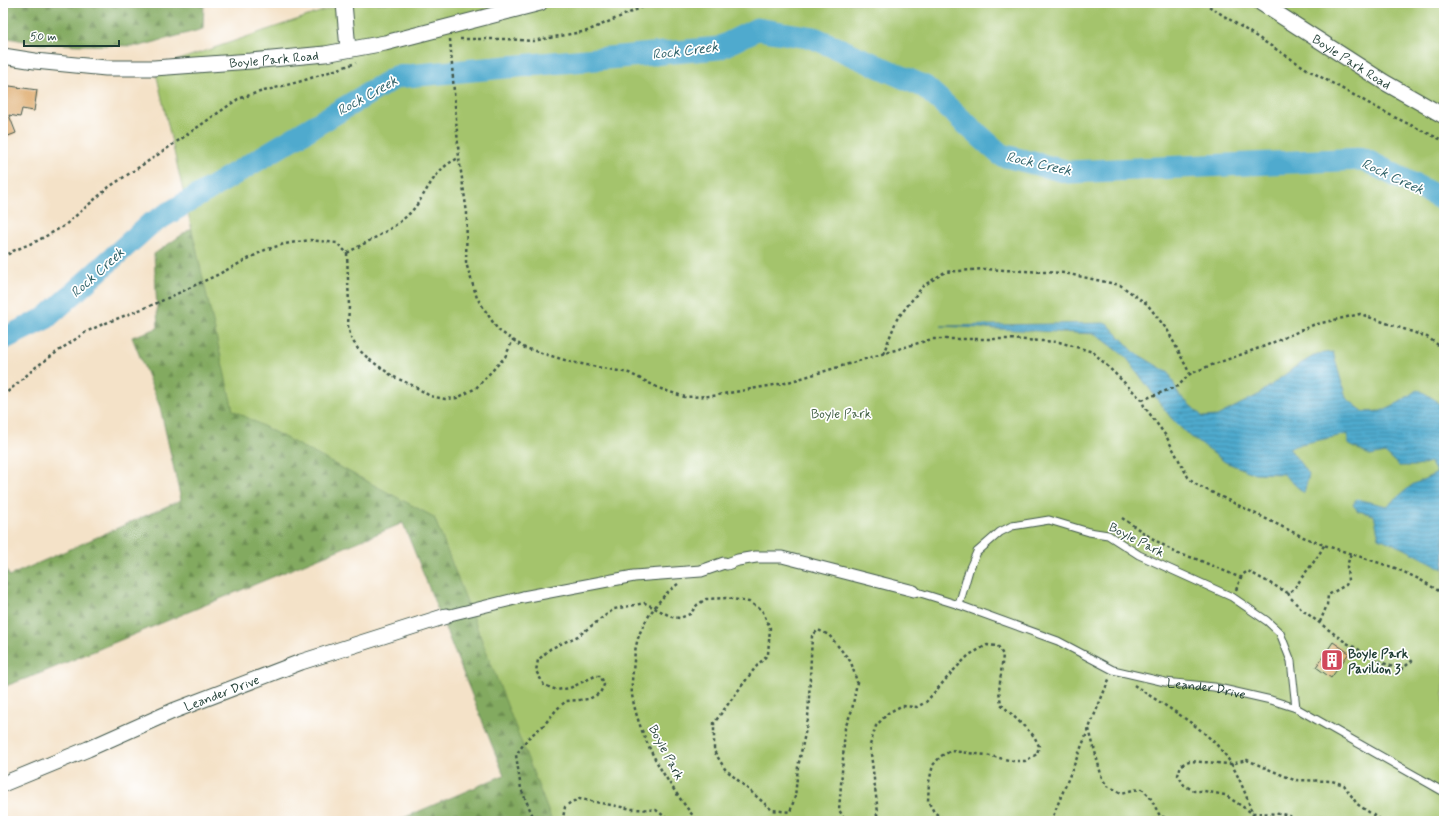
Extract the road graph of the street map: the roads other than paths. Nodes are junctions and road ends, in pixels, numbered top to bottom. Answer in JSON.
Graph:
{"nodes":[{"id":1,"x":344,"y":3,"type":"edge"},
{"id":2,"x":540,"y":3,"type":"edge"},
{"id":3,"x":1261,"y":3,"type":"edge"},
{"id":4,"x":348,"y":49,"type":"junction"},
{"id":5,"x":3,"y":56,"type":"edge"},
{"id":6,"x":1444,"y":116,"type":"edge"},
{"id":7,"x":914,"y":591,"type":"joint"},
{"id":8,"x":960,"y":605,"type":"junction"},
{"id":9,"x":446,"y":616,"type":"joint"},
{"id":10,"x":1296,"y":708,"type":"junction"},
{"id":11,"x":3,"y":784,"type":"edge"},
{"id":12,"x":1444,"y":792,"type":"edge"}],
"edges":[{"from":1,"to":4,"type":"street"},
{"from":2,"to":4,"type":"street","name":"Boyle Park Road"},
{"from":3,"to":6,"type":"street","name":"Boyle Park Road"},
{"from":4,"to":5,"type":"street","name":"Boyle Park Road"},
{"from":7,"to":8,"type":"lane"},
{"from":7,"to":9,"type":"street"},
{"from":8,"to":10,"type":"lane","name":"Leander Drive"},
{"from":8,"to":10,"type":"lane","name":"Boyle Park"},
{"from":9,"to":11,"type":"street","name":"Leander Drive"},
{"from":10,"to":12,"type":"lane","name":"Leander Drive"}]}
